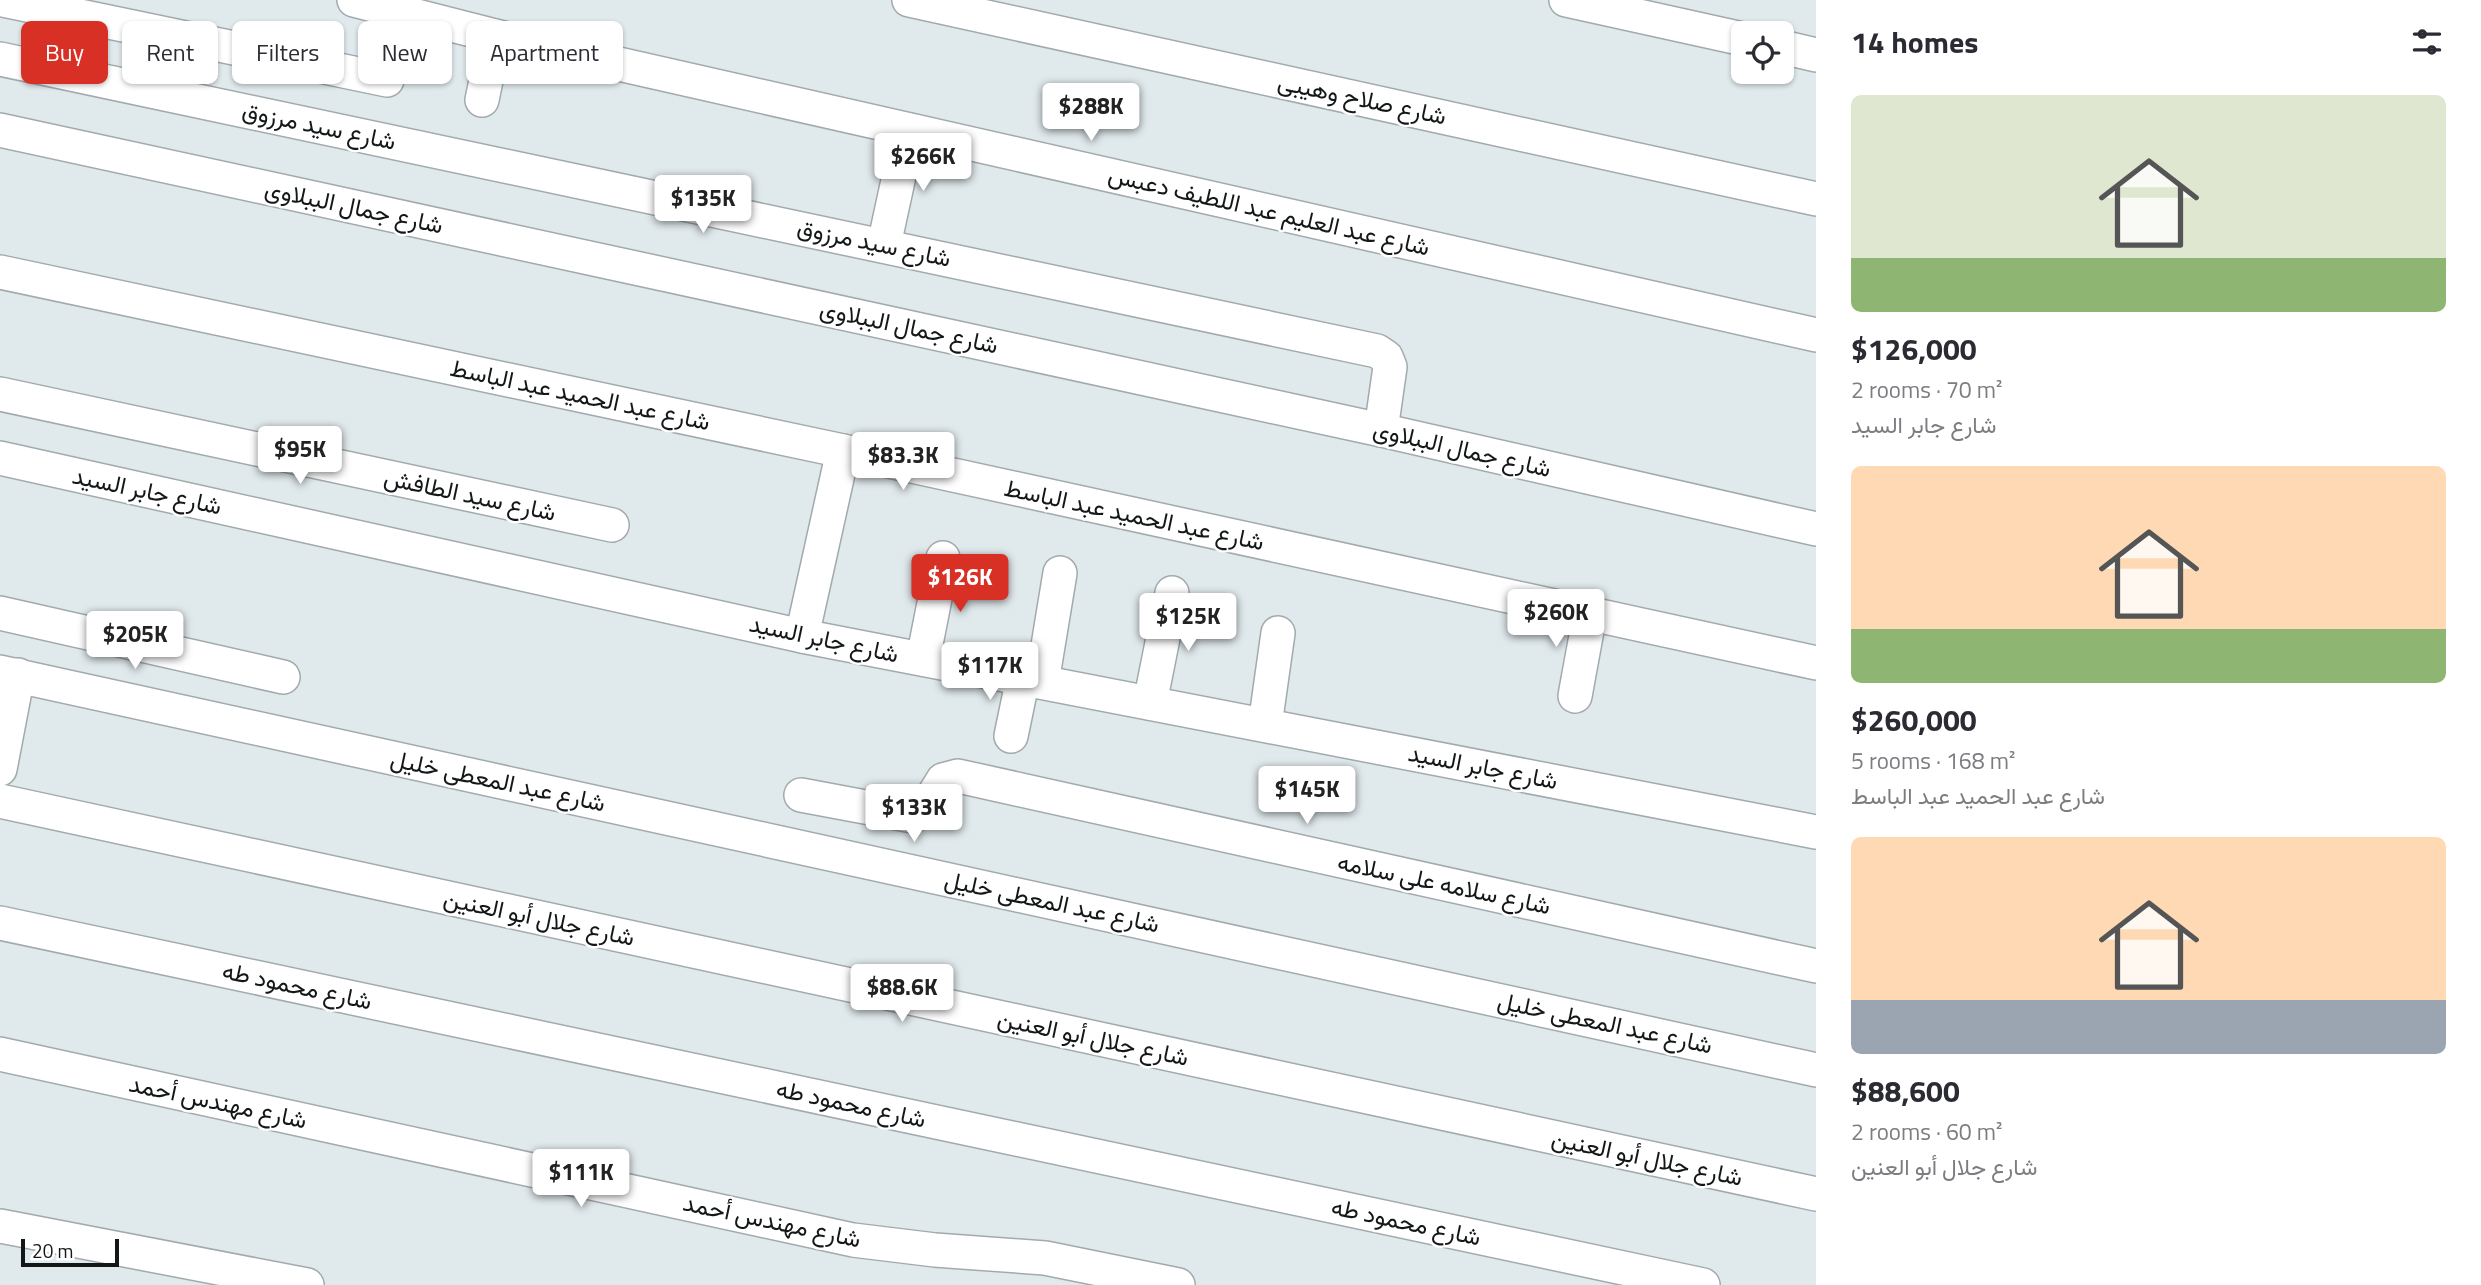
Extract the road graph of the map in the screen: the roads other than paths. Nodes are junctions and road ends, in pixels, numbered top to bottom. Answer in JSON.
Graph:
{"nodes":[{"id":1,"x":3,"y":0,"type":"edge"},
{"id":2,"x":354,"y":0,"type":"edge"},
{"id":3,"x":909,"y":0,"type":"edge"},
{"id":4,"x":1566,"y":0,"type":"edge"},
{"id":5,"x":466,"y":29,"type":"edge"},
{"id":6,"x":1731,"y":36,"type":"edge"},
{"id":7,"x":1794,"y":50,"type":"edge"},
{"id":8,"x":1816,"y":55,"type":"edge"},
{"id":9,"x":0,"y":59,"type":"edge"},
{"id":10,"x":623,"y":65,"type":"edge"},
{"id":11,"x":358,"y":74,"type":"edge"},
{"id":12,"x":485,"y":84,"type":"edge"},
{"id":13,"x":482,"y":100,"type":"dead end"},
{"id":14,"x":0,"y":130,"type":"edge"},
{"id":15,"x":909,"y":130,"type":"junction"},
{"id":16,"x":1816,"y":199,"type":"edge"},
{"id":17,"x":884,"y":245,"type":"junction"},
{"id":18,"x":0,"y":272,"type":"edge"},
{"id":19,"x":1816,"y":335,"type":"edge"},
{"id":20,"x":0,"y":394,"type":"edge"},
{"id":21,"x":1381,"y":430,"type":"junction"},
{"id":22,"x":843,"y":451,"type":"junction"},
{"id":23,"x":0,"y":458,"type":"edge"},
{"id":24,"x":612,"y":525,"type":"dead end"},
{"id":25,"x":1816,"y":529,"type":"edge"},
{"id":26,"x":943,"y":558,"type":"dead end"},
{"id":27,"x":1060,"y":573,"type":"dead end"},
{"id":28,"x":1172,"y":593,"type":"dead end"},
{"id":29,"x":0,"y":613,"type":"edge"},
{"id":30,"x":1590,"y":614,"type":"junction"},
{"id":31,"x":1278,"y":633,"type":"dead end"},
{"id":32,"x":802,"y":636,"type":"junction"},
{"id":33,"x":923,"y":659,"type":"junction"},
{"id":34,"x":1816,"y":663,"type":"edge"},
{"id":35,"x":9,"y":673,"type":"edge"},
{"id":36,"x":283,"y":677,"type":"dead end"},
{"id":37,"x":1032,"y":680,"type":"junction"},
{"id":38,"x":1575,"y":695,"type":"dead end"},
{"id":39,"x":1150,"y":703,"type":"junction"},
{"id":40,"x":1265,"y":725,"type":"junction"},
{"id":41,"x":1011,"y":736,"type":"dead end"},
{"id":42,"x":0,"y":769,"type":"edge"},
{"id":43,"x":801,"y":795,"type":"dead end"},
{"id":44,"x":0,"y":802,"type":"edge"},
{"id":45,"x":1816,"y":832,"type":"edge"},
{"id":46,"x":0,"y":923,"type":"edge"},
{"id":47,"x":1816,"y":966,"type":"edge"},
{"id":48,"x":0,"y":1054,"type":"edge"},
{"id":49,"x":1816,"y":1070,"type":"edge"},
{"id":50,"x":1816,"y":1194,"type":"edge"},
{"id":51,"x":0,"y":1226,"type":"edge"},
{"id":52,"x":307,"y":1285,"type":"edge"},
{"id":53,"x":1178,"y":1285,"type":"edge"},
{"id":54,"x":1703,"y":1285,"type":"edge"}],
"edges":[{"from":1,"to":11,"type":"street"},
{"from":2,"to":5,"type":"street","name":"شارع عبد العليم عبد اللطيف دعبس"},
{"from":3,"to":16,"type":"street","name":"شارع صلاح وهيبى"},
{"from":4,"to":6,"type":"street"},
{"from":7,"to":8,"type":"street"},
{"from":9,"to":17,"type":"street","name":"شارع سيد مرزوق"},
{"from":10,"to":15,"type":"street","name":"شارع عبد العليم عبد اللطيف دعبس"},
{"from":12,"to":13,"type":"street"},
{"from":14,"to":21,"type":"street","name":"شارع جمال الببلاوى"},
{"from":15,"to":17,"type":"street"},
{"from":15,"to":19,"type":"street","name":"شارع عبد العليم عبد اللطيف دعبس"},
{"from":17,"to":21,"type":"street","name":"شارع سيد مرزوق"},
{"from":18,"to":22,"type":"street","name":"شارع عبد الحميد عبد الباسط"},
{"from":20,"to":24,"type":"street","name":"شارع سيد الطافش"},
{"from":21,"to":25,"type":"street","name":"شارع جمال الببلاوى"},
{"from":22,"to":30,"type":"street","name":"شارع عبد الحميد عبد الباسط"},
{"from":22,"to":32,"type":"street"},
{"from":23,"to":32,"type":"street","name":"شارع جابر السيد"},
{"from":26,"to":33,"type":"street"},
{"from":27,"to":37,"type":"street"},
{"from":28,"to":39,"type":"street"},
{"from":29,"to":36,"type":"street"},
{"from":30,"to":34,"type":"street","name":"شارع عبد الحميد عبد الباسط"},
{"from":30,"to":38,"type":"street"},
{"from":31,"to":40,"type":"street"},
{"from":32,"to":33,"type":"street","name":"شارع جابر السيد"},
{"from":33,"to":37,"type":"street","name":"شارع جابر السيد"},
{"from":35,"to":42,"type":"street"},
{"from":35,"to":49,"type":"street","name":"شارع عبد المعطى خليل"},
{"from":37,"to":39,"type":"street","name":"شارع جابر السيد"},
{"from":37,"to":41,"type":"street"},
{"from":39,"to":40,"type":"street","name":"شارع جابر السيد"},
{"from":40,"to":45,"type":"street","name":"شارع جابر السيد"},
{"from":43,"to":47,"type":"street","name":"شارع سلامه على سلامه"},
{"from":44,"to":50,"type":"street","name":"شارع جلال أبو العنين"},
{"from":46,"to":54,"type":"street","name":"شارع محمود طه"},
{"from":48,"to":53,"type":"street","name":"شارع مهندس أحمد"},
{"from":51,"to":52,"type":"street"}]}
